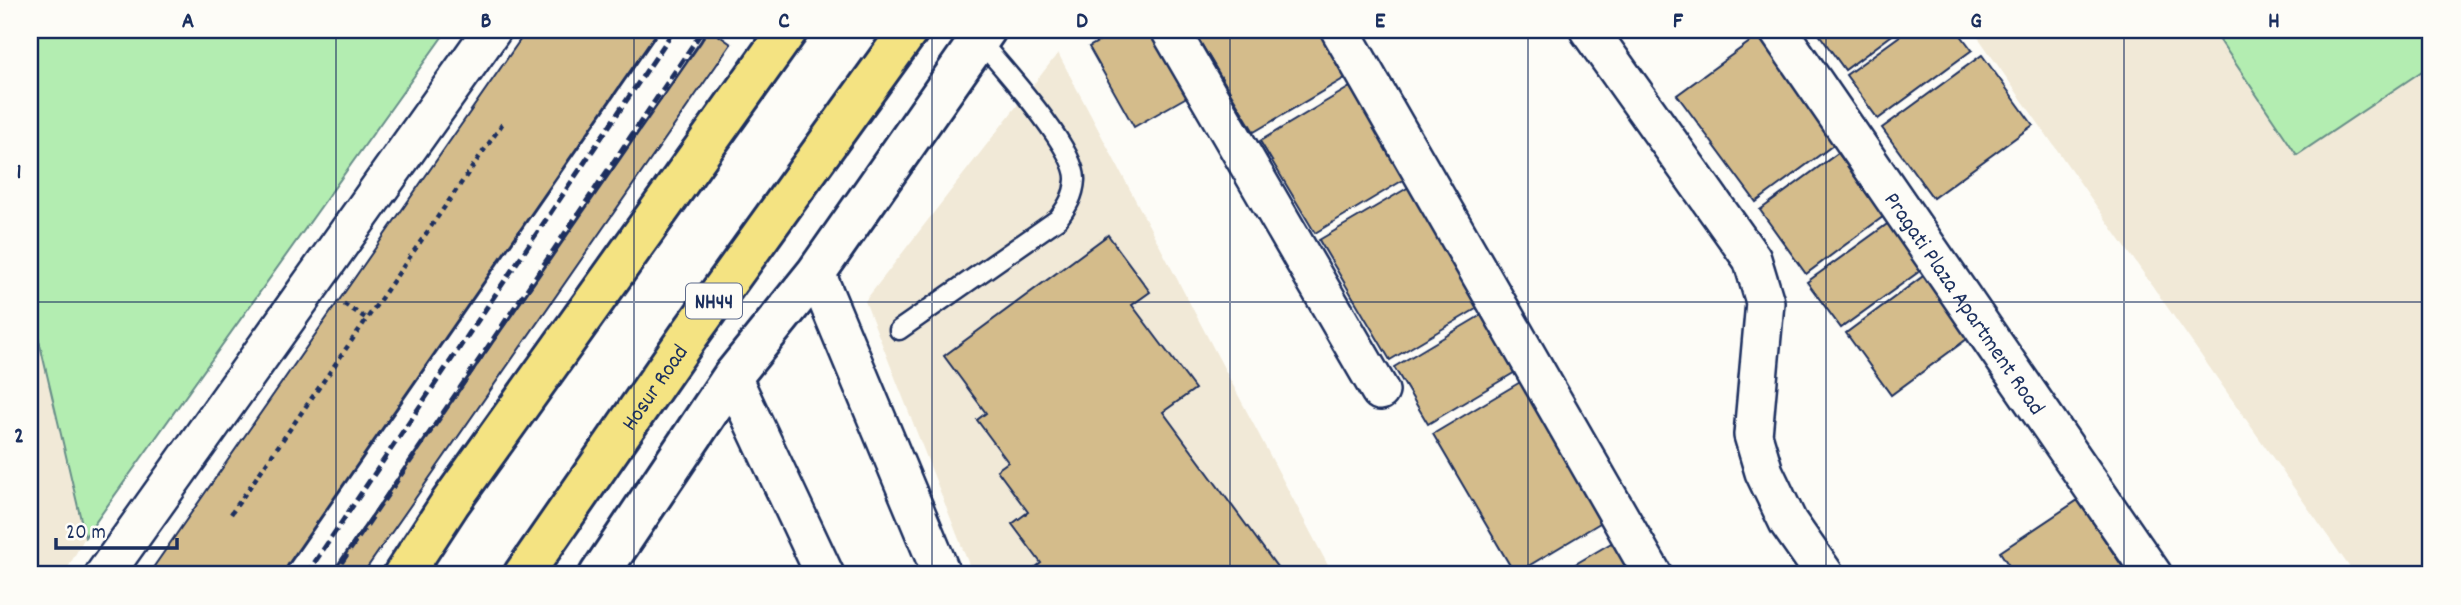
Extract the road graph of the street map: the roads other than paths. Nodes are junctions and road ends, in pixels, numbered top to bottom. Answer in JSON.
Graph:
{"nodes":[{"id":1,"x":492,"y":30,"type":"edge"},
{"id":2,"x":684,"y":30,"type":"edge"},
{"id":3,"x":788,"y":30,"type":"edge"},
{"id":4,"x":909,"y":30,"type":"edge"},
{"id":5,"x":1170,"y":30,"type":"edge"},
{"id":6,"x":1340,"y":30,"type":"edge"},
{"id":7,"x":1588,"y":30,"type":"edge"},
{"id":8,"x":1778,"y":30,"type":"edge"},
{"id":9,"x":982,"y":35,"type":"edge"},
{"id":10,"x":816,"y":273,"type":"junction"},
{"id":11,"x":899,"y":330,"type":"dead end"},
{"id":12,"x":732,"y":377,"type":"junction"},
{"id":13,"x":1380,"y":391,"type":"dead end"},
{"id":14,"x":104,"y":575,"type":"edge"},
{"id":15,"x":306,"y":575,"type":"edge"},
{"id":16,"x":403,"y":575,"type":"edge"},
{"id":17,"x":523,"y":575,"type":"edge"},
{"id":18,"x":599,"y":575,"type":"edge"},
{"id":19,"x":825,"y":575,"type":"edge"},
{"id":20,"x":942,"y":575,"type":"edge"},
{"id":21,"x":1653,"y":575,"type":"edge"},
{"id":22,"x":1825,"y":575,"type":"edge"},
{"id":23,"x":2153,"y":575,"type":"edge"}],
"edges":[{"from":1,"to":14,"type":"street"},
{"from":2,"to":15,"type":"street"},
{"from":3,"to":16,"type":"highway"},
{"from":4,"to":17,"type":"highway","name":"Hosur Road","number":"NH44"},
{"from":5,"to":13,"type":"street"},
{"from":6,"to":21,"type":"street"},
{"from":7,"to":22,"type":"street"},
{"from":8,"to":23,"type":"street","name":"Pragati Plaza Apartment Road"},
{"from":9,"to":10,"type":"street"},
{"from":9,"to":11,"type":"lane"},
{"from":10,"to":12,"type":"street"},
{"from":10,"to":20,"type":"street"},
{"from":12,"to":18,"type":"street"},
{"from":12,"to":19,"type":"street"}]}
